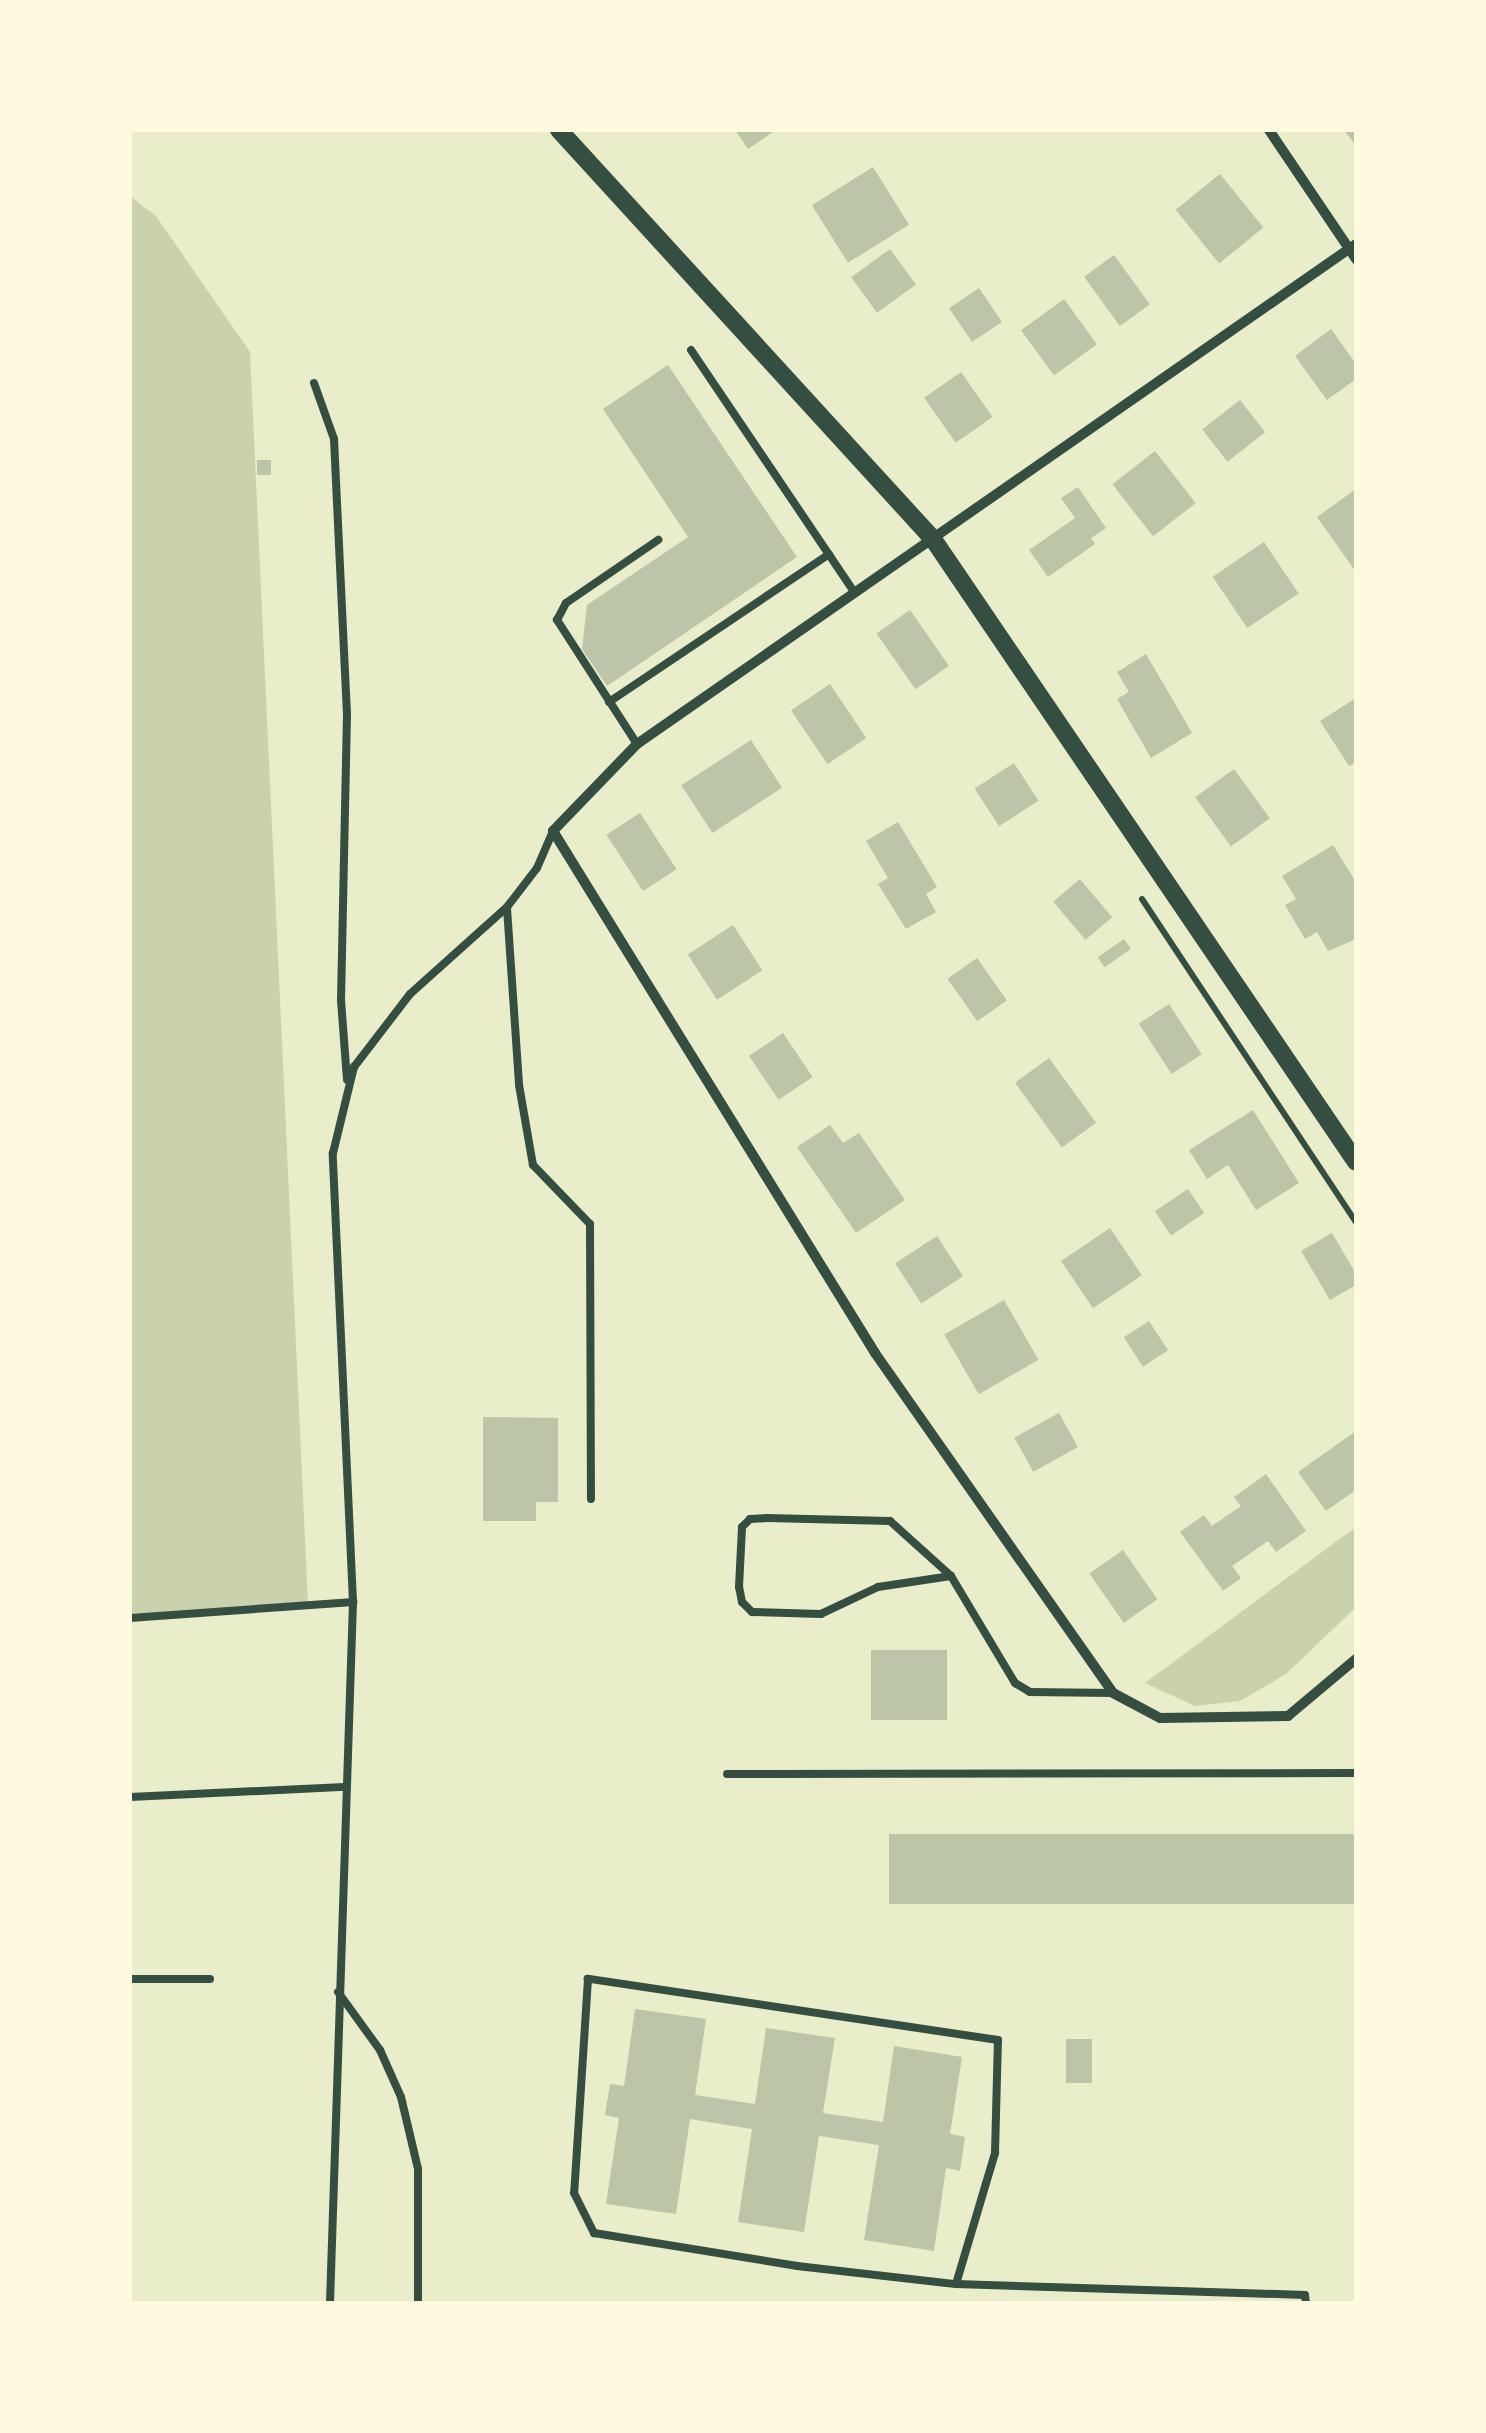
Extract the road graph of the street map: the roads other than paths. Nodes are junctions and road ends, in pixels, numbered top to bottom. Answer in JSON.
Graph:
{"nodes":[{"id":1,"x":560,"y":130,"type":"edge"},
{"id":2,"x":1269,"y":130,"type":"edge"},
{"id":3,"x":1354,"y":251,"type":"edge"},
{"id":4,"x":691,"y":350,"type":"dead end"},
{"id":5,"x":314,"y":383,"type":"dead end"},
{"id":6,"x":933,"y":539,"type":"junction"},
{"id":7,"x":658,"y":540,"type":"dead end"},
{"id":8,"x":829,"y":554,"type":"junction"},
{"id":9,"x":855,"y":593,"type":"junction"},
{"id":10,"x":609,"y":702,"type":"junction"},
{"id":11,"x":637,"y":744,"type":"junction"},
{"id":12,"x":554,"y":830,"type":"junction"},
{"id":13,"x":506,"y":907,"type":"junction"},
{"id":14,"x":347,"y":1088,"type":"junction"},
{"id":15,"x":1356,"y":1162,"type":"edge"},
{"id":16,"x":591,"y":1499,"type":"dead end"},
{"id":17,"x":951,"y":1576,"type":"junction"},
{"id":18,"x":352,"y":1602,"type":"junction"},
{"id":19,"x":130,"y":1618,"type":"edge"},
{"id":20,"x":1356,"y":1658,"type":"edge"},
{"id":21,"x":1112,"y":1693,"type":"junction"},
{"id":22,"x":1356,"y":1773,"type":"edge"},
{"id":23,"x":727,"y":1774,"type":"dead end"},
{"id":24,"x":345,"y":1787,"type":"junction"},
{"id":25,"x":130,"y":1797,"type":"edge"},
{"id":26,"x":130,"y":1979,"type":"edge"},
{"id":27,"x":210,"y":1979,"type":"dead end"},
{"id":28,"x":338,"y":1992,"type":"junction"},
{"id":29,"x":956,"y":2284,"type":"junction"},
{"id":30,"x":330,"y":2303,"type":"edge"},
{"id":31,"x":418,"y":2303,"type":"edge"},
{"id":32,"x":1306,"y":2303,"type":"edge"}],
"edges":[{"from":1,"to":6,"type":"street"},
{"from":2,"to":3,"type":"street"},
{"from":3,"to":6,"type":"street"},
{"from":4,"to":8,"type":"lane"},
{"from":5,"to":14,"type":"lane"},
{"from":6,"to":9,"type":"street"},
{"from":6,"to":15,"type":"street"},
{"from":7,"to":10,"type":"lane"},
{"from":8,"to":9,"type":"lane"},
{"from":8,"to":10,"type":"lane"},
{"from":9,"to":11,"type":"street"},
{"from":10,"to":11,"type":"lane"},
{"from":11,"to":12,"type":"street"},
{"from":12,"to":13,"type":"lane"},
{"from":12,"to":21,"type":"street"},
{"from":13,"to":14,"type":"lane"},
{"from":13,"to":16,"type":"lane"},
{"from":14,"to":18,"type":"lane"},
{"from":17,"to":17,"type":"lane"},
{"from":17,"to":21,"type":"lane"},
{"from":18,"to":19,"type":"lane"},
{"from":18,"to":24,"type":"lane"},
{"from":20,"to":21,"type":"street"},
{"from":22,"to":23,"type":"lane"},
{"from":24,"to":25,"type":"lane"},
{"from":24,"to":28,"type":"lane"},
{"from":26,"to":27,"type":"lane"},
{"from":28,"to":30,"type":"lane"},
{"from":28,"to":31,"type":"lane"},
{"from":29,"to":29,"type":"lane"},
{"from":29,"to":32,"type":"lane"}]}
